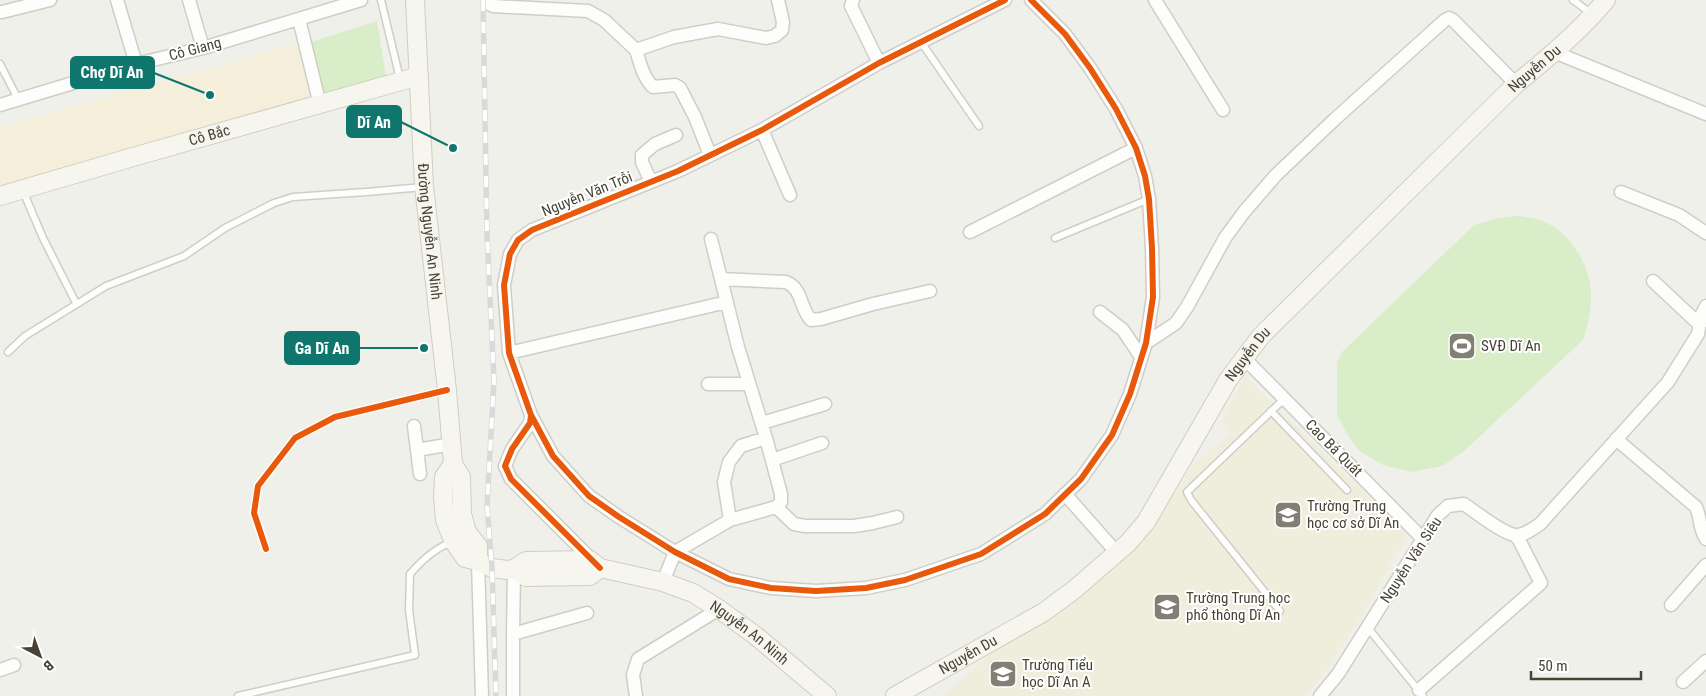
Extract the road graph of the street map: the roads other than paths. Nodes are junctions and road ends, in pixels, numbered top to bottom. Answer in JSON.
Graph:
{"nodes":[{"id":1,"x":50,"y":0,"type":"edge"},
{"id":2,"x":117,"y":0,"type":"edge"},
{"id":3,"x":189,"y":0,"type":"edge"},
{"id":4,"x":361,"y":0,"type":"edge"},
{"id":5,"x":380,"y":0,"type":"edge"},
{"id":6,"x":415,"y":0,"type":"edge"},
{"id":7,"x":488,"y":0,"type":"edge"},
{"id":8,"x":778,"y":0,"type":"edge"},
{"id":9,"x":1005,"y":0,"type":"edge"},
{"id":10,"x":1031,"y":0,"type":"edge"},
{"id":11,"x":1155,"y":0,"type":"edge"},
{"id":12,"x":1573,"y":0,"type":"edge"},
{"id":13,"x":1606,"y":0,"type":"edge"},
{"id":14,"x":850,"y":2,"type":"edge"},
{"id":15,"x":2,"y":12,"type":"dead end"},
{"id":16,"x":1593,"y":15,"type":"junction"},
{"id":17,"x":299,"y":19,"type":"junction"},
{"id":18,"x":921,"y":42,"type":"junction"},
{"id":19,"x":203,"y":48,"type":"junction"},
{"id":20,"x":636,"y":50,"type":"junction"},
{"id":21,"x":1554,"y":52,"type":"junction"},
{"id":22,"x":879,"y":63,"type":"junction"},
{"id":23,"x":0,"y":64,"type":"edge"},
{"id":24,"x":136,"y":64,"type":"junction"},
{"id":25,"x":419,"y":76,"type":"junction"},
{"id":26,"x":400,"y":82,"type":"junction"},
{"id":27,"x":1516,"y":84,"type":"junction"},
{"id":28,"x":18,"y":99,"type":"junction"},
{"id":29,"x":0,"y":105,"type":"edge"},
{"id":30,"x":320,"y":105,"type":"junction"},
{"id":31,"x":1224,"y":110,"type":"dead end"},
{"id":32,"x":1706,"y":114,"type":"edge"},
{"id":33,"x":979,"y":126,"type":"dead end"},
{"id":34,"x":762,"y":130,"type":"junction"},
{"id":35,"x":676,"y":135,"type":"dead end"},
{"id":36,"x":1136,"y":148,"type":"junction"},
{"id":37,"x":710,"y":155,"type":"junction"},
{"id":38,"x":651,"y":182,"type":"junction"},
{"id":39,"x":424,"y":186,"type":"junction"},
{"id":40,"x":23,"y":190,"type":"junction"},
{"id":41,"x":1621,"y":192,"type":"dead end"},
{"id":42,"x":790,"y":195,"type":"dead end"},
{"id":43,"x":0,"y":196,"type":"edge"},
{"id":44,"x":1149,"y":199,"type":"junction"},
{"id":45,"x":970,"y":232,"type":"dead end"},
{"id":46,"x":1706,"y":233,"type":"edge"},
{"id":47,"x":1055,"y":238,"type":"dead end"},
{"id":48,"x":711,"y":239,"type":"dead end"},
{"id":49,"x":721,"y":279,"type":"junction"},
{"id":50,"x":1653,"y":281,"type":"dead end"},
{"id":51,"x":930,"y":291,"type":"dead end"},
{"id":52,"x":727,"y":302,"type":"junction"},
{"id":53,"x":76,"y":303,"type":"junction"},
{"id":54,"x":1706,"y":306,"type":"edge"},
{"id":55,"x":1100,"y":312,"type":"dead end"},
{"id":56,"x":1700,"y":325,"type":"junction"},
{"id":57,"x":1146,"y":343,"type":"junction"},
{"id":58,"x":8,"y":352,"type":"dead end"},
{"id":59,"x":509,"y":354,"type":"junction"},
{"id":60,"x":1141,"y":357,"type":"junction"},
{"id":61,"x":1244,"y":358,"type":"junction"},
{"id":62,"x":708,"y":384,"type":"dead end"},
{"id":63,"x":749,"y":384,"type":"junction"},
{"id":64,"x":1284,"y":398,"type":"junction"},
{"id":65,"x":825,"y":404,"type":"dead end"},
{"id":66,"x":1271,"y":411,"type":"junction"},
{"id":67,"x":531,"y":415,"type":"junction"},
{"id":68,"x":762,"y":423,"type":"junction"},
{"id":69,"x":414,"y":426,"type":"dead end"},
{"id":70,"x":766,"y":438,"type":"junction"},
{"id":71,"x":1616,"y":439,"type":"junction"},
{"id":72,"x":822,"y":443,"type":"dead end"},
{"id":73,"x":452,"y":444,"type":"junction"},
{"id":74,"x":417,"y":450,"type":"junction"},
{"id":75,"x":772,"y":460,"type":"junction"},
{"id":76,"x":453,"y":464,"type":"junction"},
{"id":77,"x":420,"y":474,"type":"dead end"},
{"id":78,"x":1347,"y":490,"type":"dead end"},
{"id":79,"x":1065,"y":494,"type":"junction"},
{"id":80,"x":776,"y":507,"type":"junction"},
{"id":81,"x":897,"y":517,"type":"dead end"},
{"id":82,"x":730,"y":520,"type":"junction"},
{"id":83,"x":1704,"y":530,"type":"edge"},
{"id":84,"x":1515,"y":536,"type":"junction"},
{"id":85,"x":1423,"y":539,"type":"junction"},
{"id":86,"x":454,"y":542,"type":"junction"},
{"id":87,"x":675,"y":552,"type":"junction"},
{"id":88,"x":1117,"y":553,"type":"junction"},
{"id":89,"x":478,"y":561,"type":"junction"},
{"id":90,"x":1706,"y":565,"type":"edge"},
{"id":91,"x":600,"y":568,"type":"junction"},
{"id":92,"x":514,"y":570,"type":"junction"},
{"id":93,"x":663,"y":582,"type":"junction"},
{"id":94,"x":1671,"y":605,"type":"dead end"},
{"id":95,"x":719,"y":609,"type":"junction"},
{"id":96,"x":1280,"y":611,"type":"dead end"},
{"id":97,"x":587,"y":613,"type":"dead end"},
{"id":98,"x":1368,"y":628,"type":"junction"},
{"id":99,"x":513,"y":634,"type":"junction"},
{"id":100,"x":1706,"y":661,"type":"edge"},
{"id":101,"x":14,"y":665,"type":"dead end"},
{"id":102,"x":0,"y":670,"type":"edge"},
{"id":103,"x":1683,"y":682,"type":"dead end"},
{"id":104,"x":1421,"y":693,"type":"edge"},
{"id":105,"x":238,"y":696,"type":"edge"},
{"id":106,"x":482,"y":696,"type":"edge"},
{"id":107,"x":513,"y":696,"type":"edge"},
{"id":108,"x":636,"y":696,"type":"edge"},
{"id":109,"x":827,"y":696,"type":"edge"},
{"id":110,"x":896,"y":696,"type":"edge"},
{"id":111,"x":1320,"y":696,"type":"edge"}],
"edges":[{"from":1,"to":15,"type":"street"},
{"from":2,"to":24,"type":"street"},
{"from":3,"to":19,"type":"street"},
{"from":4,"to":17,"type":"street","name":"Cô Giang"},
{"from":5,"to":26,"type":"lane"},
{"from":6,"to":25,"type":"street","name":"Đường Nguyễn An Ninh"},
{"from":7,"to":20,"type":"street"},
{"from":8,"to":20,"type":"street"},
{"from":9,"to":18,"type":"street","name":"Nguyễn Văn Trỗi"},
{"from":10,"to":36,"type":"street","name":"Nguyễn Văn Trỗi"},
{"from":11,"to":31,"type":"street"},
{"from":12,"to":16,"type":"lane"},
{"from":13,"to":16,"type":"street","name":"Nguyễn Du"},
{"from":14,"to":22,"type":"street"},
{"from":16,"to":21,"type":"street","name":"Nguyễn Du"},
{"from":17,"to":19,"type":"street","name":"Cô Giang"},
{"from":17,"to":30,"type":"street"},
{"from":18,"to":22,"type":"street","name":"Nguyễn Văn Trỗi"},
{"from":18,"to":33,"type":"lane"},
{"from":19,"to":24,"type":"street","name":"Cô Giang"},
{"from":20,"to":37,"type":"street"},
{"from":21,"to":27,"type":"street","name":"Nguyễn Du"},
{"from":21,"to":32,"type":"street"},
{"from":22,"to":34,"type":"street","name":"Nguyễn Văn Trỗi"},
{"from":23,"to":28,"type":"lane"},
{"from":24,"to":28,"type":"street","name":"Cô Giang"},
{"from":25,"to":26,"type":"street","name":"Cô Bắc"},
{"from":25,"to":39,"type":"street","name":"Đường Nguyễn An Ninh"},
{"from":26,"to":30,"type":"street","name":"Cô Bắc"},
{"from":27,"to":57,"type":"street"},
{"from":27,"to":61,"type":"street","name":"Nguyễn Du"},
{"from":28,"to":29,"type":"street","name":"Cô Giang"},
{"from":30,"to":40,"type":"street","name":"Cô Bắc"},
{"from":34,"to":37,"type":"street","name":"Nguyễn Văn Trỗi"},
{"from":34,"to":42,"type":"street"},
{"from":35,"to":38,"type":"street"},
{"from":36,"to":44,"type":"street","name":"Nguyễn Văn Trỗi"},
{"from":36,"to":45,"type":"street"},
{"from":37,"to":38,"type":"street","name":"Nguyễn Văn Trỗi"},
{"from":38,"to":59,"type":"street","name":"Nguyễn Văn Trỗi"},
{"from":39,"to":53,"type":"lane"},
{"from":39,"to":73,"type":"street","name":"Đường Nguyễn An Ninh"},
{"from":40,"to":43,"type":"street","name":"Cô Bắc"},
{"from":40,"to":53,"type":"lane"},
{"from":41,"to":46,"type":"street"},
{"from":44,"to":47,"type":"lane"},
{"from":44,"to":57,"type":"street","name":"Nguyễn Văn Trỗi"},
{"from":48,"to":49,"type":"street"},
{"from":49,"to":51,"type":"street"},
{"from":49,"to":52,"type":"street"},
{"from":50,"to":56,"type":"street"},
{"from":52,"to":59,"type":"street"},
{"from":52,"to":63,"type":"street"},
{"from":53,"to":58,"type":"lane"},
{"from":54,"to":56,"type":"street"},
{"from":55,"to":60,"type":"street"},
{"from":56,"to":71,"type":"street"},
{"from":57,"to":60,"type":"street","name":"Nguyễn Văn Trỗi"},
{"from":59,"to":67,"type":"street","name":"Nguyễn Văn Trỗi"},
{"from":60,"to":79,"type":"street","name":"Nguyễn Văn Trỗi"},
{"from":61,"to":64,"type":"street","name":"Cao Bá Quát"},
{"from":61,"to":88,"type":"street","name":"Nguyễn Du"},
{"from":62,"to":63,"type":"street"},
{"from":63,"to":68,"type":"street"},
{"from":64,"to":66,"type":"lane"},
{"from":64,"to":85,"type":"street","name":"Cao Bá Quát"},
{"from":65,"to":68,"type":"street"},
{"from":66,"to":78,"type":"lane"},
{"from":66,"to":96,"type":"lane"},
{"from":67,"to":87,"type":"street","name":"Nguyễn Văn Trỗi"},
{"from":67,"to":91,"type":"street"},
{"from":68,"to":70,"type":"street"},
{"from":69,"to":74,"type":"street"},
{"from":70,"to":75,"type":"street"},
{"from":70,"to":82,"type":"street"},
{"from":71,"to":83,"type":"street"},
{"from":71,"to":84,"type":"street"},
{"from":72,"to":75,"type":"street"},
{"from":73,"to":74,"type":"street"},
{"from":73,"to":76,"type":"street","name":"Đường Nguyễn An Ninh"},
{"from":74,"to":77,"type":"street"},
{"from":75,"to":80,"type":"street"},
{"from":76,"to":86,"type":"street","name":"Đường Nguyễn An Ninh"},
{"from":76,"to":89,"type":"street","name":"Đường Nguyễn An Ninh"},
{"from":79,"to":87,"type":"street","name":"Nguyễn Văn Trỗi"},
{"from":79,"to":88,"type":"street"},
{"from":80,"to":81,"type":"street"},
{"from":80,"to":82,"type":"street"},
{"from":82,"to":87,"type":"street"},
{"from":84,"to":85,"type":"street","name":"Nguyễn Văn Siêu"},
{"from":84,"to":104,"type":"street"},
{"from":85,"to":98,"type":"street","name":"Nguyễn Văn Siêu"},
{"from":86,"to":89,"type":"street","name":"Đường Nguyễn An Ninh"},
{"from":86,"to":105,"type":"lane"},
{"from":87,"to":93,"type":"street"},
{"from":88,"to":110,"type":"street","name":"Nguyễn Du"},
{"from":89,"to":92,"type":"street","name":"Đường Nguyễn An Ninh"},
{"from":89,"to":106,"type":"street"},
{"from":90,"to":94,"type":"street"},
{"from":91,"to":92,"type":"street","name":"Đường Nguyễn An Ninh"},
{"from":91,"to":93,"type":"street"},
{"from":92,"to":99,"type":"street"},
{"from":93,"to":95,"type":"street","name":"Nguyễn An Ninh"},
{"from":95,"to":108,"type":"street"},
{"from":95,"to":109,"type":"street","name":"Nguyễn An Ninh"},
{"from":97,"to":99,"type":"street"},
{"from":98,"to":104,"type":"lane"},
{"from":98,"to":111,"type":"street","name":"Nguyễn Văn Siêu"},
{"from":99,"to":107,"type":"street"},
{"from":100,"to":103,"type":"street"},
{"from":101,"to":102,"type":"street"}]}
